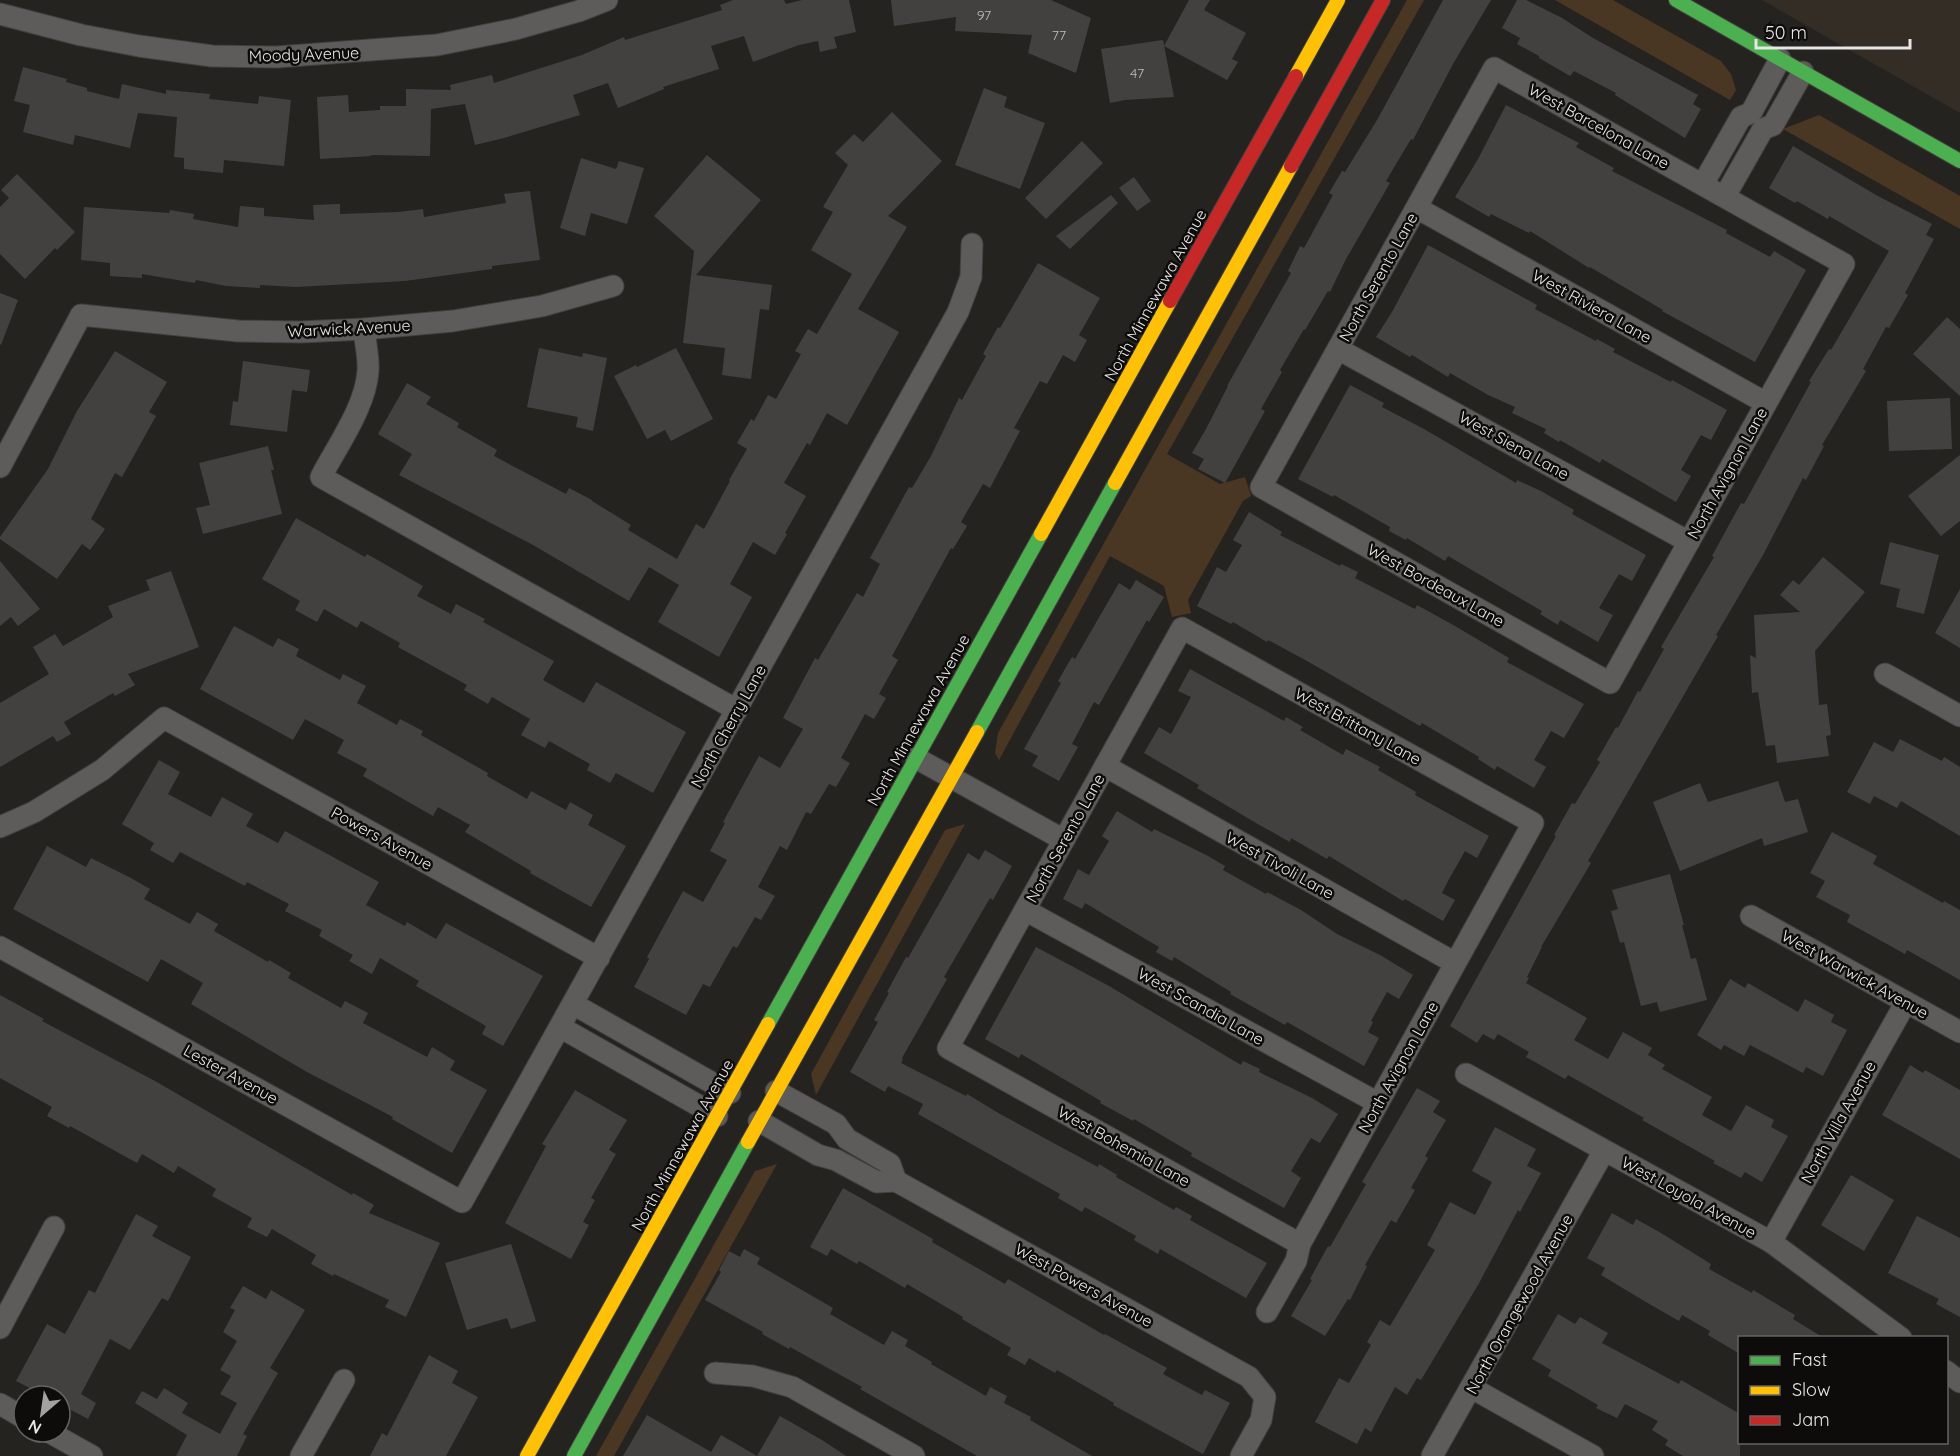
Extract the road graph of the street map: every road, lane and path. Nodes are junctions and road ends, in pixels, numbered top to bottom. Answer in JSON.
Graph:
{"nodes":[{"id":1,"x":607,"y":0,"type":"edge"},
{"id":2,"x":1338,"y":0,"type":"edge"},
{"id":3,"x":1383,"y":0,"type":"edge"},
{"id":4,"x":1676,"y":0,"type":"edge"},
{"id":5,"x":0,"y":14,"type":"edge"},
{"id":6,"x":1780,"y":59,"type":"junction"},
{"id":7,"x":1494,"y":68,"type":"joint"},
{"id":8,"x":1803,"y":72,"type":"junction"},
{"id":9,"x":1960,"y":161,"type":"edge"},
{"id":10,"x":1703,"y":184,"type":"junction"},
{"id":11,"x":1725,"y":196,"type":"junction"},
{"id":12,"x":1417,"y":208,"type":"junction"},
{"id":13,"x":972,"y":244,"type":"dead end"},
{"id":14,"x":1844,"y":264,"type":"joint"},
{"id":15,"x":613,"y":286,"type":"dead end"},
{"id":16,"x":364,"y":329,"type":"junction"},
{"id":17,"x":1338,"y":348,"type":"junction"},
{"id":18,"x":1766,"y":403,"type":"junction"},
{"id":19,"x":0,"y":467,"type":"edge"},
{"id":20,"x":1261,"y":487,"type":"joint"},
{"id":21,"x":1689,"y":542,"type":"junction"},
{"id":22,"x":1182,"y":628,"type":"joint"},
{"id":23,"x":1885,"y":674,"type":"dead end"},
{"id":24,"x":1610,"y":683,"type":"joint"},
{"id":25,"x":736,"y":710,"type":"junction"},
{"id":26,"x":1960,"y":716,"type":"edge"},
{"id":27,"x":916,"y":758,"type":"junction"},
{"id":28,"x":1105,"y":766,"type":"junction"},
{"id":29,"x":952,"y":778,"type":"junction"},
{"id":30,"x":1533,"y":823,"type":"joint"},
{"id":31,"x":0,"y":827,"type":"edge"},
{"id":32,"x":1064,"y":840,"type":"junction"},
{"id":33,"x":868,"y":843,"type":"junction"},
{"id":34,"x":854,"y":898,"type":"dead end"},
{"id":35,"x":1025,"y":910,"type":"junction"},
{"id":36,"x":1751,"y":916,"type":"dead end"},
{"id":37,"x":0,"y":947,"type":"edge"},
{"id":38,"x":599,"y":958,"type":"junction"},
{"id":39,"x":1455,"y":963,"type":"junction"},
{"id":40,"x":1906,"y":1002,"type":"junction"},
{"id":41,"x":573,"y":1004,"type":"junction"},
{"id":42,"x":560,"y":1027,"type":"junction"},
{"id":43,"x":1960,"y":1032,"type":"edge"},
{"id":44,"x":948,"y":1048,"type":"joint"},
{"id":45,"x":1466,"y":1074,"type":"dead end"},
{"id":46,"x":776,"y":1091,"type":"junction"},
{"id":47,"x":1378,"y":1103,"type":"junction"},
{"id":48,"x":727,"y":1106,"type":"junction"},
{"id":49,"x":756,"y":1117,"type":"junction"},
{"id":50,"x":847,"y":1139,"type":"junction"},
{"id":51,"x":1604,"y":1151,"type":"junction"},
{"id":52,"x":836,"y":1160,"type":"junction"},
{"id":53,"x":896,"y":1181,"type":"junction"},
{"id":54,"x":462,"y":1202,"type":"joint"},
{"id":55,"x":54,"y":1227,"type":"dead end"},
{"id":56,"x":1771,"y":1242,"type":"junction"},
{"id":57,"x":1300,"y":1244,"type":"junction"},
{"id":58,"x":1267,"y":1312,"type":"dead end"},
{"id":59,"x":0,"y":1328,"type":"edge"},
{"id":60,"x":1898,"y":1336,"type":"edge"},
{"id":61,"x":616,"y":1352,"type":"dead end"},
{"id":62,"x":1948,"y":1372,"type":"edge"},
{"id":63,"x":715,"y":1373,"type":"dead end"},
{"id":64,"x":344,"y":1380,"type":"dead end"},
{"id":65,"x":1960,"y":1382,"type":"edge"},
{"id":66,"x":1472,"y":1388,"type":"junction"},
{"id":67,"x":602,"y":1406,"type":"junction"},
{"id":68,"x":70,"y":1444,"type":"edge"},
{"id":69,"x":92,"y":1456,"type":"edge"},
{"id":70,"x":301,"y":1456,"type":"edge"},
{"id":71,"x":527,"y":1456,"type":"edge"},
{"id":72,"x":574,"y":1456,"type":"edge"},
{"id":73,"x":914,"y":1456,"type":"edge"},
{"id":74,"x":1241,"y":1456,"type":"edge"},
{"id":75,"x":1432,"y":1456,"type":"edge"},
{"id":76,"x":1593,"y":1456,"type":"edge"}],
"edges":[{"from":1,"to":5,"type":"street","name":"Moody Avenue"},
{"from":2,"to":27,"type":"main road","name":"North Minnewawa Avenue"},
{"from":3,"to":29,"type":"main road"},
{"from":4,"to":6,"type":"main road"},
{"from":6,"to":8,"type":"main road"},
{"from":6,"to":10,"type":"street"},
{"from":7,"to":10,"type":"street","name":"West Barcelona Lane"},
{"from":7,"to":12,"type":"street","name":"North Serento Lane"},
{"from":8,"to":9,"type":"main road"},
{"from":8,"to":11,"type":"street"},
{"from":10,"to":11,"type":"street","name":"West Barcelona Lane"},
{"from":11,"to":14,"type":"street","name":"West Barcelona Lane"},
{"from":12,"to":17,"type":"street","name":"North Serento Lane"},
{"from":12,"to":18,"type":"street","name":"West Riviera Lane"},
{"from":13,"to":25,"type":"street","name":"North Cherry Lane"},
{"from":14,"to":18,"type":"street","name":"North Avignon Lane"},
{"from":15,"to":16,"type":"street","name":"Warwick Avenue"},
{"from":16,"to":19,"type":"street","name":"Warwick Avenue"},
{"from":16,"to":25,"type":"street"},
{"from":17,"to":20,"type":"street","name":"North Serento Lane"},
{"from":17,"to":21,"type":"street","name":"West Siena Lane"},
{"from":18,"to":21,"type":"street","name":"North Avignon Lane"},
{"from":20,"to":24,"type":"street","name":"West Bordeaux Lane"},
{"from":21,"to":24,"type":"street","name":"North Avignon Lane"},
{"from":22,"to":28,"type":"street","name":"North Serento Lane"},
{"from":22,"to":30,"type":"street","name":"West Brittany Lane"},
{"from":23,"to":26,"type":"street"},
{"from":25,"to":38,"type":"street","name":"North Cherry Lane"},
{"from":27,"to":29,"type":"street"},
{"from":27,"to":33,"type":"main road","name":"North Minnewawa Avenue"},
{"from":28,"to":32,"type":"street","name":"North Serento Lane"},
{"from":28,"to":39,"type":"street","name":"West Tivoli Lane"},
{"from":29,"to":32,"type":"street"},
{"from":29,"to":46,"type":"main road"},
{"from":30,"to":39,"type":"street","name":"North Avignon Lane"},
{"from":31,"to":38,"type":"street","name":"Powers Avenue"},
{"from":32,"to":35,"type":"street","name":"North Serento Lane"},
{"from":33,"to":34,"type":"main road"},
{"from":33,"to":48,"type":"main road","name":"North Minnewawa Avenue"},
{"from":35,"to":44,"type":"street","name":"North Serento Lane"},
{"from":35,"to":47,"type":"street","name":"West Scandia Lane"},
{"from":36,"to":40,"type":"street","name":"West Warwick Avenue"},
{"from":37,"to":54,"type":"street","name":"Lester Avenue"},
{"from":38,"to":41,"type":"street","name":"North Cherry Lane"},
{"from":39,"to":47,"type":"street","name":"North Avignon Lane"},
{"from":40,"to":43,"type":"street","name":"West Warwick Avenue"},
{"from":40,"to":56,"type":"street","name":"North Villa Avenue"},
{"from":41,"to":42,"type":"street","name":"North Cherry Lane"},
{"from":41,"to":48,"type":"street"},
{"from":42,"to":48,"type":"street"},
{"from":42,"to":54,"type":"street","name":"North Cherry Lane"},
{"from":44,"to":57,"type":"street","name":"West Bohemia Lane"},
{"from":45,"to":51,"type":"street","name":"West Loyola Avenue"},
{"from":46,"to":49,"type":"main road"},
{"from":46,"to":50,"type":"street","name":"West Powers Avenue"},
{"from":47,"to":57,"type":"street","name":"North Avignon Lane"},
{"from":48,"to":71,"type":"main road","name":"North Minnewawa Avenue"},
{"from":49,"to":52,"type":"street","name":"West Powers Avenue"},
{"from":49,"to":67,"type":"main road"},
{"from":50,"to":52,"type":"street"},
{"from":50,"to":53,"type":"street","name":"West Powers Avenue"},
{"from":51,"to":56,"type":"street","name":"West Loyola Avenue"},
{"from":51,"to":66,"type":"street","name":"North Orangewood Avenue"},
{"from":52,"to":53,"type":"street","name":"West Powers Avenue"},
{"from":53,"to":74,"type":"street","name":"West Powers Avenue"},
{"from":55,"to":59,"type":"street"},
{"from":56,"to":60,"type":"street","name":"West Loyola Avenue"},
{"from":57,"to":58,"type":"street","name":"North Avignon Lane"},
{"from":61,"to":67,"type":"main road"},
{"from":62,"to":65,"type":"street"},
{"from":63,"to":73,"type":"street"},
{"from":64,"to":70,"type":"street"},
{"from":66,"to":75,"type":"street","name":"North Orangewood Avenue"},
{"from":66,"to":76,"type":"street"},
{"from":67,"to":72,"type":"main road"},
{"from":68,"to":69,"type":"street"}]}
